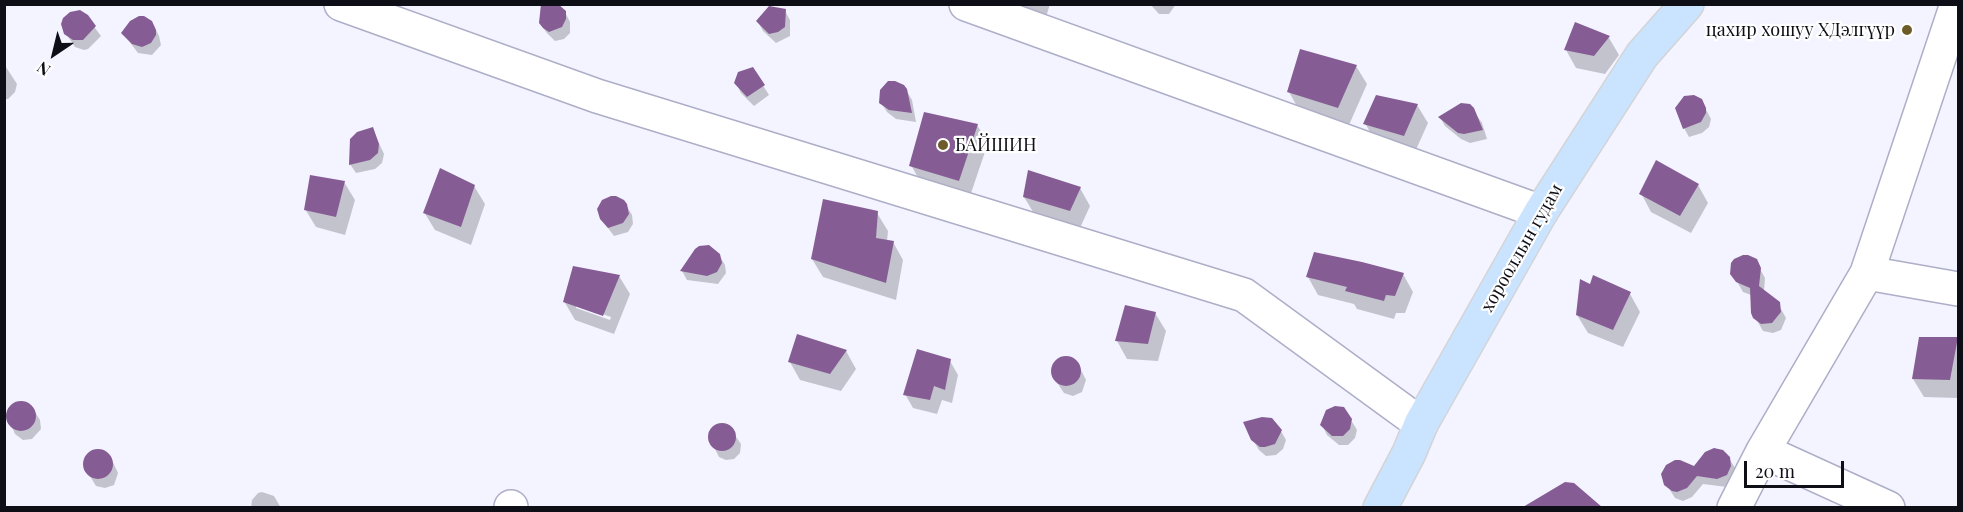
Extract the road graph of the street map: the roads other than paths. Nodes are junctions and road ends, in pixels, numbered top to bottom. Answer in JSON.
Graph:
{"nodes":[{"id":1,"x":341,"y":4,"type":"edge"},
{"id":2,"x":966,"y":4,"type":"edge"},
{"id":3,"x":1687,"y":4,"type":"edge"},
{"id":4,"x":1958,"y":4,"type":"edge"},
{"id":5,"x":1541,"y":212,"type":"junction"},
{"id":6,"x":1867,"y":273,"type":"junction"},
{"id":7,"x":1959,"y":289,"type":"edge"},
{"id":8,"x":1421,"y":424,"type":"junction"},
{"id":9,"x":1763,"y":451,"type":"junction"},
{"id":10,"x":1380,"y":507,"type":"edge"},
{"id":11,"x":1734,"y":507,"type":"edge"},
{"id":12,"x":1888,"y":507,"type":"edge"}],
"edges":[{"from":1,"to":8,"type":"street"},
{"from":2,"to":5,"type":"street"},
{"from":3,"to":5,"type":"main road","name":"хорооллын гудам"},
{"from":4,"to":6,"type":"street"},
{"from":5,"to":8,"type":"main road","name":"хорооллын гудам"},
{"from":6,"to":7,"type":"street"},
{"from":6,"to":9,"type":"street"},
{"from":8,"to":10,"type":"main road","name":"хорооллын гудам"},
{"from":9,"to":11,"type":"street"},
{"from":9,"to":12,"type":"street"}]}
